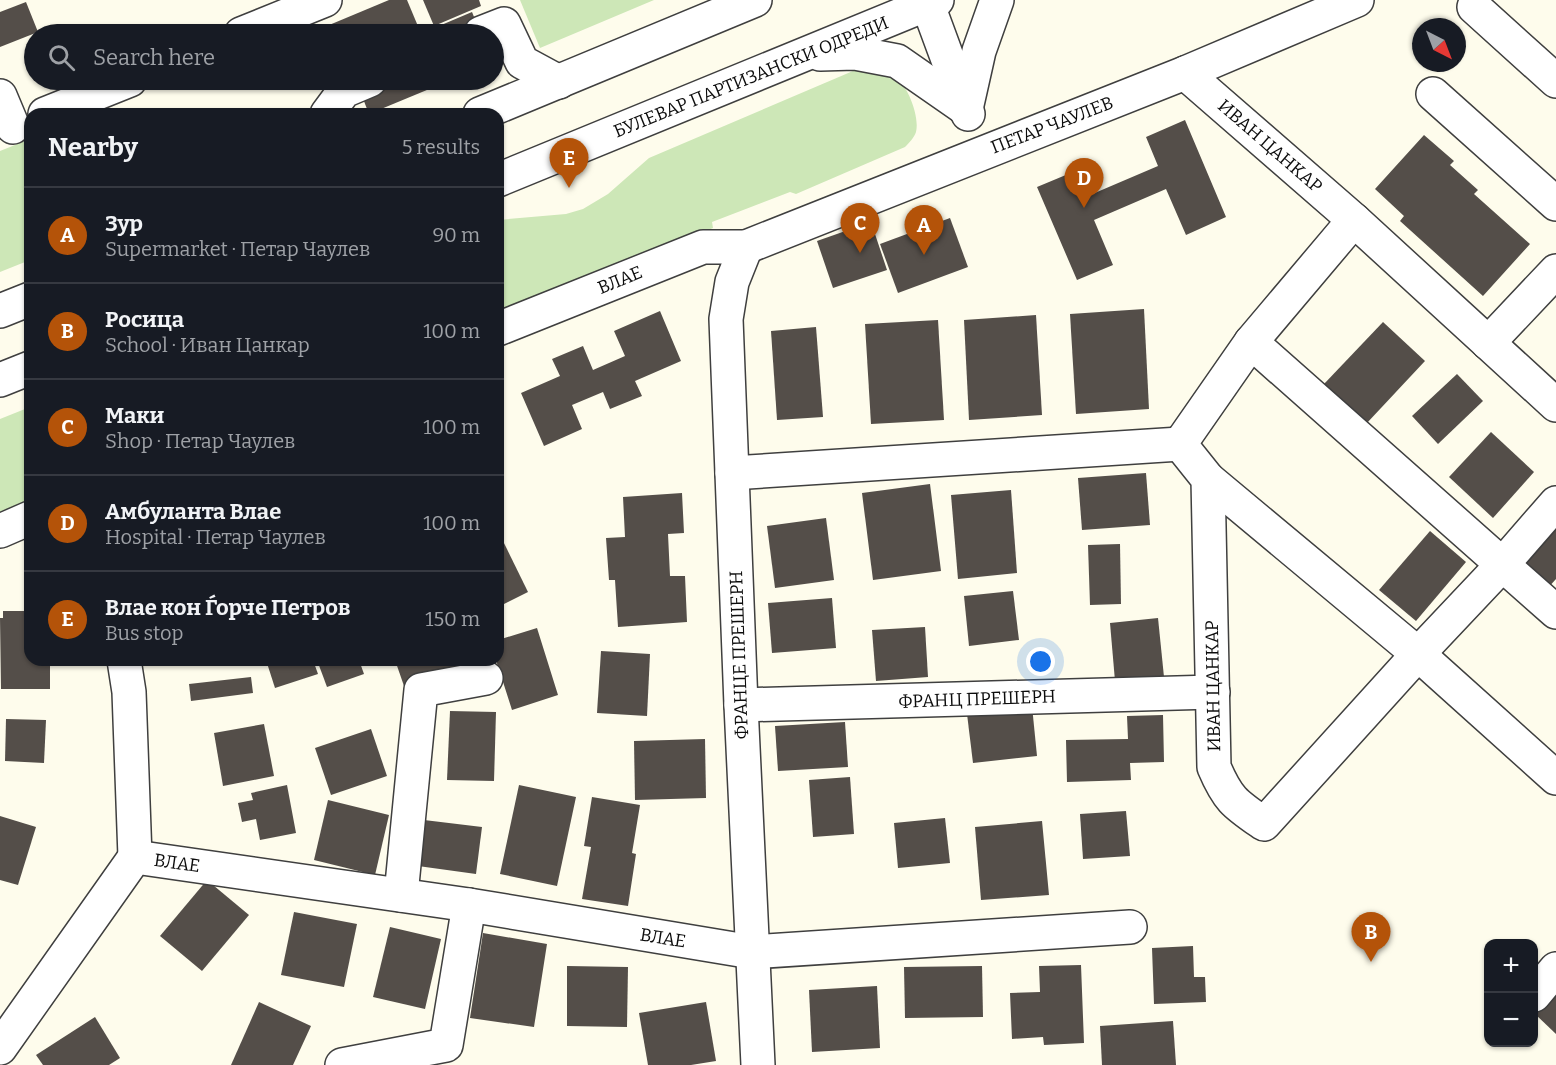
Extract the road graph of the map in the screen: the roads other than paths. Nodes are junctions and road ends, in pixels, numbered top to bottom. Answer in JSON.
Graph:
{"nodes":[{"id":1,"x":755,"y":0,"type":"edge"},
{"id":2,"x":997,"y":0,"type":"edge"},
{"id":3,"x":1357,"y":0,"type":"edge"},
{"id":4,"x":930,"y":1,"type":"edge"},
{"id":5,"x":313,"y":2,"type":"edge"},
{"id":6,"x":1474,"y":7,"type":"dead end"},
{"id":7,"x":264,"y":24,"type":"edge"},
{"id":8,"x":504,"y":35,"type":"edge"},
{"id":9,"x":806,"y":54,"type":"junction"},
{"id":10,"x":1185,"y":73,"type":"junction"},
{"id":11,"x":1556,"y":81,"type":"edge"},
{"id":12,"x":559,"y":82,"type":"junction"},
{"id":13,"x":105,"y":90,"type":"edge"},
{"id":14,"x":344,"y":90,"type":"edge"},
{"id":15,"x":1433,"y":94,"type":"dead end"},
{"id":16,"x":0,"y":96,"type":"edge"},
{"id":17,"x":60,"y":108,"type":"edge"},
{"id":18,"x":331,"y":108,"type":"edge"},
{"id":19,"x":495,"y":108,"type":"edge"},
{"id":20,"x":966,"y":109,"type":"junction"},
{"id":21,"x":14,"y":127,"type":"edge"},
{"id":22,"x":982,"y":152,"type":"junction"},
{"id":23,"x":504,"y":178,"type":"edge"},
{"id":24,"x":1556,"y":204,"type":"edge"},
{"id":25,"x":1354,"y":220,"type":"junction"},
{"id":26,"x":746,"y":248,"type":"junction"},
{"id":27,"x":1556,"y":271,"type":"edge"},
{"id":28,"x":24,"y":301,"type":"edge"},
{"id":29,"x":0,"y":311,"type":"edge"},
{"id":30,"x":504,"y":327,"type":"edge"},
{"id":31,"x":1251,"y":342,"type":"junction"},
{"id":32,"x":1488,"y":343,"type":"junction"},
{"id":33,"x":24,"y":370,"type":"edge"},
{"id":34,"x":0,"y":380,"type":"edge"},
{"id":35,"x":1556,"y":405,"type":"edge"},
{"id":36,"x":1180,"y":444,"type":"junction"},
{"id":37,"x":732,"y":473,"type":"junction"},
{"id":38,"x":1208,"y":479,"type":"junction"},
{"id":39,"x":1556,"y":503,"type":"edge"},
{"id":40,"x":24,"y":521,"type":"edge"},
{"id":41,"x":0,"y":531,"type":"edge"},
{"id":42,"x":1502,"y":565,"type":"junction"},
{"id":43,"x":1556,"y":612,"type":"edge"},
{"id":44,"x":1418,"y":654,"type":"junction"},
{"id":45,"x":125,"y":666,"type":"edge"},
{"id":46,"x":486,"y":678,"type":"dead end"},
{"id":47,"x":1213,"y":693,"type":"junction"},
{"id":48,"x":741,"y":705,"type":"junction"},
{"id":49,"x":1556,"y":778,"type":"edge"},
{"id":50,"x":135,"y":857,"type":"junction"},
{"id":51,"x":401,"y":895,"type":"junction"},
{"id":52,"x":469,"y":905,"type":"junction"},
{"id":53,"x":1130,"y":927,"type":"dead end"},
{"id":54,"x":752,"y":952,"type":"junction"},
{"id":55,"x":1556,"y":969,"type":"edge"},
{"id":56,"x":1535,"y":993,"type":"edge"},
{"id":57,"x":3,"y":1038,"type":"edge"},
{"id":58,"x":342,"y":1065,"type":"edge"},
{"id":59,"x":758,"y":1065,"type":"edge"}],
"edges":[{"from":1,"to":12,"type":"street"},
{"from":2,"to":20,"type":"street"},
{"from":3,"to":10,"type":"street","name":"ПЕТАР ЧАУЛЕВ"},
{"from":4,"to":9,"type":"street","name":"БУЛЕВАР ПАРТИЗАНСКИ ОДРЕДИ"},
{"from":4,"to":20,"type":"street"},
{"from":5,"to":7,"type":"street"},
{"from":6,"to":11,"type":"street"},
{"from":8,"to":12,"type":"street"},
{"from":9,"to":20,"type":"street"},
{"from":9,"to":23,"type":"street","name":"БУЛЕВАР ПАРТИЗАНСКИ ОДРЕДИ"},
{"from":10,"to":22,"type":"street","name":"ПЕТАР ЧАУЛЕВ"},
{"from":10,"to":25,"type":"street","name":"ИВАН ЦАНКАР"},
{"from":12,"to":19,"type":"street"},
{"from":13,"to":17,"type":"street"},
{"from":14,"to":18,"type":"street"},
{"from":15,"to":24,"type":"street"},
{"from":16,"to":21,"type":"street"},
{"from":20,"to":22,"type":"street"},
{"from":22,"to":26,"type":"street","name":"ПЕТАР ЧАУЛЕВ"},
{"from":25,"to":31,"type":"street"},
{"from":25,"to":32,"type":"street","name":"ИВАН ЦАНКАР"},
{"from":26,"to":30,"type":"street","name":"ВЛАЕ"},
{"from":26,"to":37,"type":"street","name":"ФРАНЦE ПРЕШЕРН"},
{"from":27,"to":32,"type":"street"},
{"from":28,"to":29,"type":"street"},
{"from":31,"to":36,"type":"street"},
{"from":31,"to":42,"type":"street"},
{"from":32,"to":35,"type":"street","name":"ИВАН ЦАНКАР"},
{"from":33,"to":34,"type":"street"},
{"from":36,"to":37,"type":"street"},
{"from":36,"to":38,"type":"street"},
{"from":37,"to":48,"type":"street","name":"ФРАНЦE ПРЕШЕРН"},
{"from":38,"to":44,"type":"street"},
{"from":38,"to":47,"type":"street","name":"ИВАН ЦАНКАР"},
{"from":39,"to":42,"type":"street","name":"ИВАН ЦАНКАР"},
{"from":40,"to":41,"type":"street"},
{"from":42,"to":43,"type":"street"},
{"from":42,"to":44,"type":"street","name":"ИВАН ЦАНКАР"},
{"from":44,"to":47,"type":"street","name":"ИВАН ЦАНКАР"},
{"from":44,"to":49,"type":"street"},
{"from":45,"to":50,"type":"street"},
{"from":46,"to":51,"type":"street"},
{"from":47,"to":48,"type":"street","name":"ФРАНЦ ПРЕШЕРН"},
{"from":48,"to":54,"type":"street","name":"ФРАНЦE ПРЕШЕРН"},
{"from":50,"to":51,"type":"street","name":"ВЛАЕ"},
{"from":50,"to":57,"type":"street","name":"ВЛАЕ"},
{"from":51,"to":52,"type":"street","name":"ВЛАЕ"},
{"from":52,"to":54,"type":"street","name":"ВЛАЕ"},
{"from":52,"to":58,"type":"street"},
{"from":53,"to":54,"type":"street"},
{"from":54,"to":59,"type":"street","name":"ФРАНЦE ПРЕШЕРН"},
{"from":55,"to":56,"type":"street"}]}
